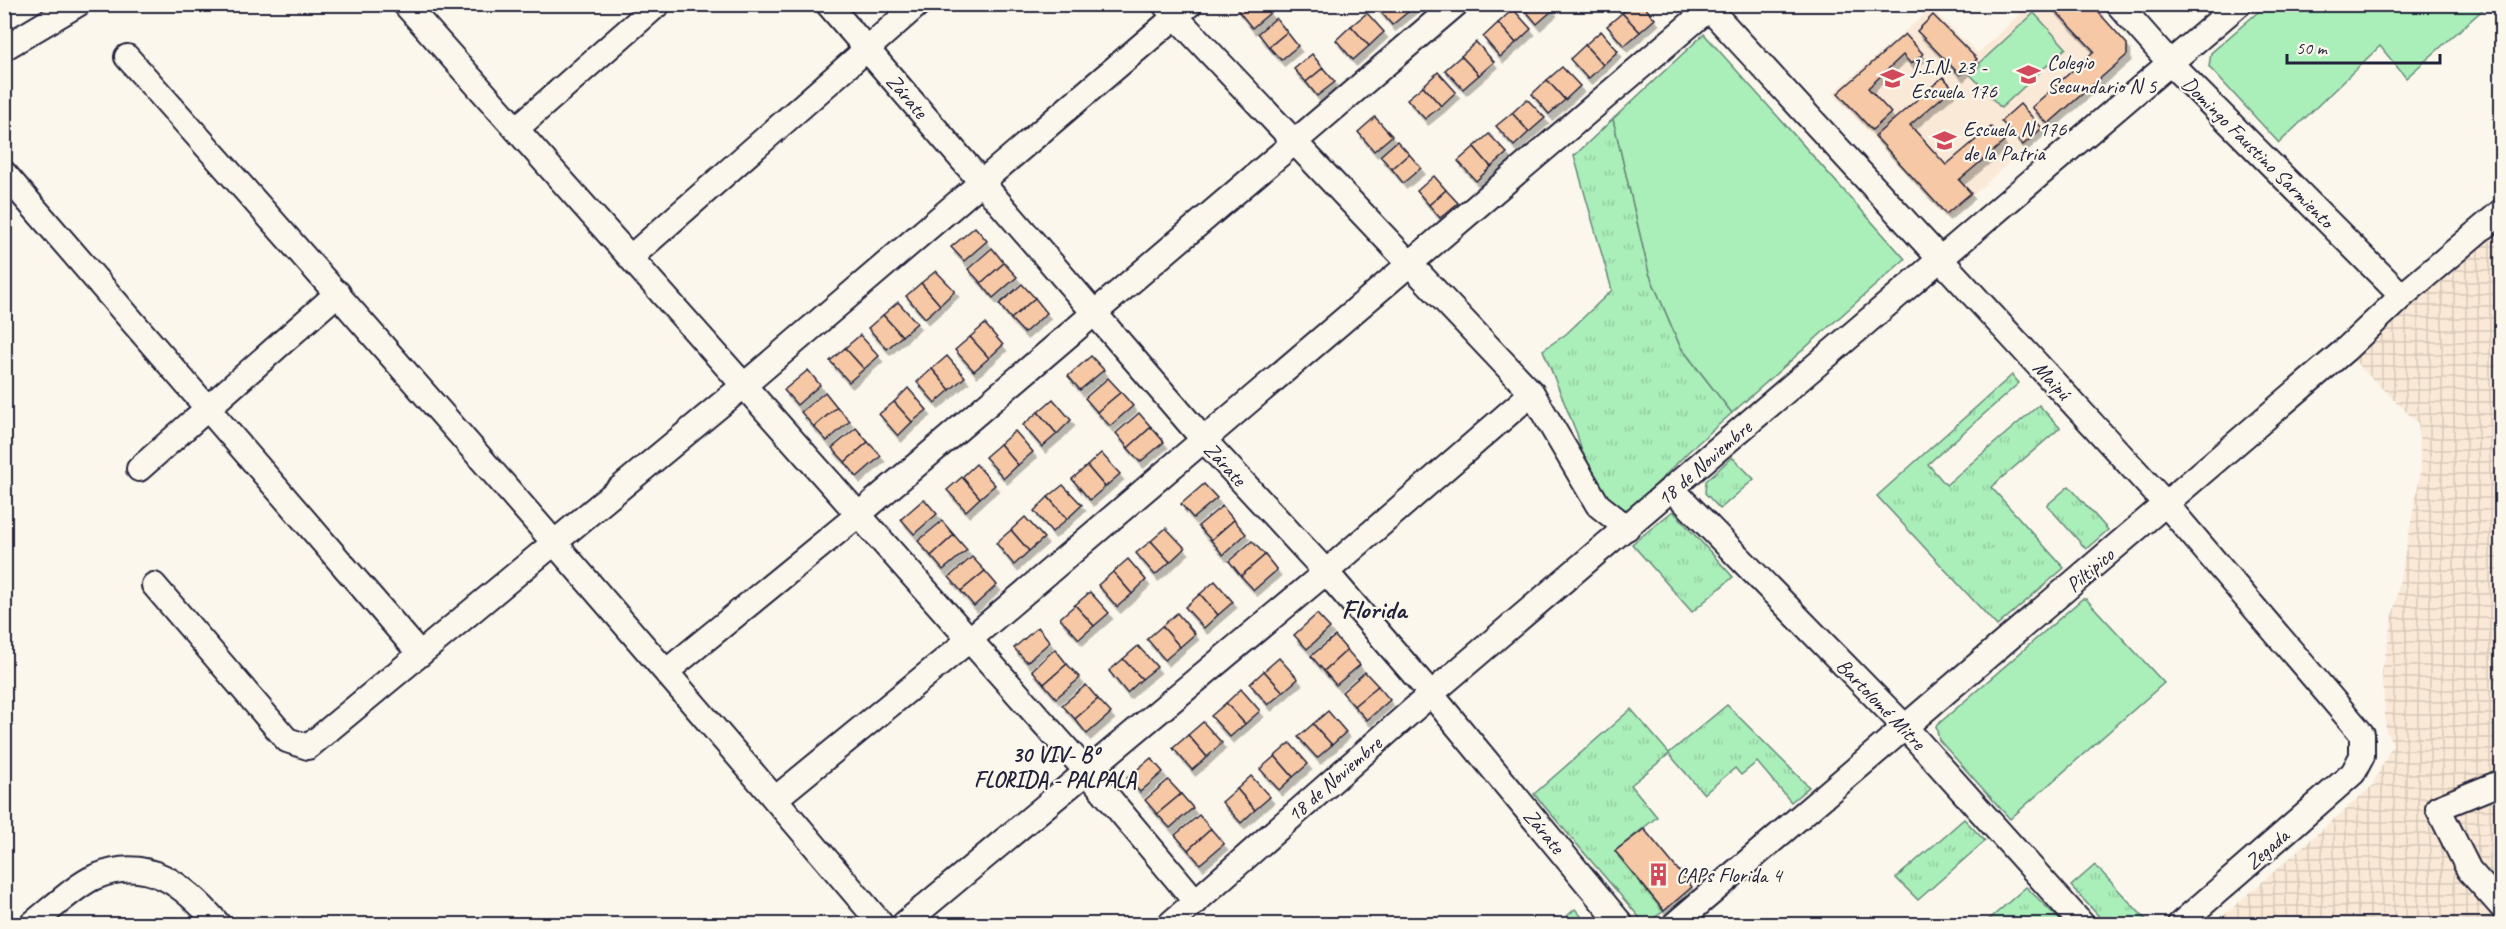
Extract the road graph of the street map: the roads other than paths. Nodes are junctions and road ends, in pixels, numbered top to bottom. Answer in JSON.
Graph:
{"nodes":[{"id":1,"x":78,"y":4,"type":"edge"},
{"id":2,"x":405,"y":4,"type":"edge"},
{"id":3,"x":658,"y":4,"type":"edge"},
{"id":4,"x":828,"y":4,"type":"edge"},
{"id":5,"x":918,"y":4,"type":"edge"},
{"id":6,"x":1456,"y":4,"type":"edge"},
{"id":7,"x":2118,"y":4,"type":"edge"},
{"id":8,"x":2239,"y":4,"type":"edge"},
{"id":9,"x":1709,"y":6,"type":"edge"},
{"id":10,"x":1177,"y":8,"type":"edge"},
{"id":11,"x":4,"y":48,"type":"edge"},
{"id":12,"x":866,"y":48,"type":"junction"},
{"id":13,"x":127,"y":57,"type":"dead end"},
{"id":14,"x":2171,"y":64,"type":"junction"},
{"id":15,"x":516,"y":129,"type":"junction"},
{"id":16,"x":1296,"y":140,"type":"junction"},
{"id":17,"x":4,"y":173,"type":"edge"},
{"id":18,"x":981,"y":182,"type":"junction"},
{"id":19,"x":2502,"y":212,"type":"edge"},
{"id":20,"x":631,"y":257,"type":"junction"},
{"id":21,"x":1941,"y":260,"type":"junction"},
{"id":22,"x":1412,"y":264,"type":"junction"},
{"id":23,"x":338,"y":293,"type":"junction"},
{"id":24,"x":2402,"y":296,"type":"junction"},
{"id":25,"x":1095,"y":312,"type":"junction"},
{"id":26,"x":742,"y":387,"type":"junction"},
{"id":27,"x":1532,"y":393,"type":"junction"},
{"id":28,"x":207,"y":408,"type":"junction"},
{"id":29,"x":1203,"y":439,"type":"junction"},
{"id":30,"x":139,"y":469,"type":"dead end"},
{"id":31,"x":1673,"y":490,"type":"junction"},
{"id":32,"x":2166,"y":504,"type":"junction"},
{"id":33,"x":858,"y":515,"type":"junction"},
{"id":34,"x":1628,"y":528,"type":"junction"},
{"id":35,"x":554,"y":543,"type":"junction"},
{"id":36,"x":1326,"y":572,"type":"junction"},
{"id":37,"x":154,"y":585,"type":"dead end"},
{"id":38,"x":969,"y":639,"type":"junction"},
{"id":39,"x":420,"y":654,"type":"junction"},
{"id":40,"x":667,"y":671,"type":"junction"},
{"id":41,"x":1431,"y":694,"type":"junction"},
{"id":42,"x":1905,"y":727,"type":"junction"},
{"id":43,"x":1088,"y":773,"type":"junction"},
{"id":44,"x":2353,"y":773,"type":"joint"},
{"id":45,"x":2502,"y":782,"type":"edge"},
{"id":46,"x":775,"y":799,"type":"junction"},
{"id":47,"x":1196,"y":902,"type":"junction"},
{"id":48,"x":2502,"y":907,"type":"edge"},
{"id":49,"x":32,"y":924,"type":"edge"},
{"id":50,"x":218,"y":924,"type":"edge"},
{"id":51,"x":881,"y":924,"type":"edge"},
{"id":52,"x":904,"y":924,"type":"edge"},
{"id":53,"x":1170,"y":924,"type":"edge"},
{"id":54,"x":1621,"y":924,"type":"edge"},
{"id":55,"x":1675,"y":924,"type":"edge"},
{"id":56,"x":2082,"y":924,"type":"edge"},
{"id":57,"x":2180,"y":924,"type":"edge"}],
"edges":[{"from":1,"to":11,"type":"street"},
{"from":2,"to":15,"type":"street"},
{"from":3,"to":15,"type":"street"},
{"from":4,"to":12,"type":"street","name":"Zárate"},
{"from":5,"to":12,"type":"street"},
{"from":6,"to":16,"type":"street"},
{"from":7,"to":14,"type":"street","name":"Domingo Faustino Sarmiento"},
{"from":8,"to":14,"type":"street","name":"18 de Noviembre"},
{"from":9,"to":21,"type":"street","name":"Maipú"},
{"from":9,"to":22,"type":"street"},
{"from":10,"to":16,"type":"street"},
{"from":10,"to":18,"type":"street"},
{"from":12,"to":18,"type":"street","name":"Zárate"},
{"from":12,"to":20,"type":"street"},
{"from":13,"to":23,"type":"street"},
{"from":14,"to":21,"type":"street","name":"18 de Noviembre"},
{"from":14,"to":24,"type":"street","name":"Domingo Faustino Sarmiento"},
{"from":15,"to":20,"type":"street"},
{"from":16,"to":22,"type":"street"},
{"from":16,"to":25,"type":"street"},
{"from":17,"to":28,"type":"street"},
{"from":18,"to":25,"type":"street","name":"Zárate"},
{"from":18,"to":26,"type":"street"},
{"from":19,"to":24,"type":"street","name":"Piltipico"},
{"from":20,"to":26,"type":"street"},
{"from":21,"to":31,"type":"street","name":"18 de Noviembre"},
{"from":21,"to":32,"type":"street","name":"Maipú"},
{"from":22,"to":27,"type":"street"},
{"from":22,"to":29,"type":"street"},
{"from":23,"to":28,"type":"street"},
{"from":23,"to":35,"type":"street"},
{"from":24,"to":32,"type":"street","name":"Piltipico"},
{"from":25,"to":29,"type":"street","name":"Zárate"},
{"from":25,"to":33,"type":"street"},
{"from":26,"to":33,"type":"street"},
{"from":26,"to":35,"type":"street"},
{"from":27,"to":34,"type":"street"},
{"from":27,"to":36,"type":"street"},
{"from":28,"to":30,"type":"street"},
{"from":28,"to":39,"type":"street"},
{"from":29,"to":36,"type":"street","name":"Zárate"},
{"from":29,"to":38,"type":"street"},
{"from":31,"to":34,"type":"street","name":"18 de Noviembre"},
{"from":31,"to":42,"type":"street","name":"Bartolomé Mitre"},
{"from":32,"to":42,"type":"street","name":"Piltipico"},
{"from":32,"to":44,"type":"street","name":"Maipú"},
{"from":33,"to":38,"type":"street"},
{"from":33,"to":40,"type":"street"},
{"from":34,"to":41,"type":"street","name":"18 de Noviembre"},
{"from":35,"to":39,"type":"street"},
{"from":35,"to":40,"type":"street"},
{"from":36,"to":41,"type":"street","name":"Zárate"},
{"from":36,"to":43,"type":"street"},
{"from":37,"to":39,"type":"street"},
{"from":38,"to":43,"type":"street"},
{"from":38,"to":46,"type":"street"},
{"from":40,"to":46,"type":"street"},
{"from":41,"to":47,"type":"street","name":"18 de Noviembre"},
{"from":41,"to":54,"type":"street","name":"Zárate"},
{"from":42,"to":55,"type":"street","name":"Piltipico"},
{"from":42,"to":56,"type":"street","name":"Bartolomé Mitre"},
{"from":43,"to":47,"type":"street"},
{"from":43,"to":52,"type":"street"},
{"from":44,"to":57,"type":"street","name":"Zegada"},
{"from":45,"to":48,"type":"street"},
{"from":46,"to":51,"type":"street"},
{"from":47,"to":53,"type":"street","name":"18 de Noviembre"},
{"from":49,"to":50,"type":"street"}]}
